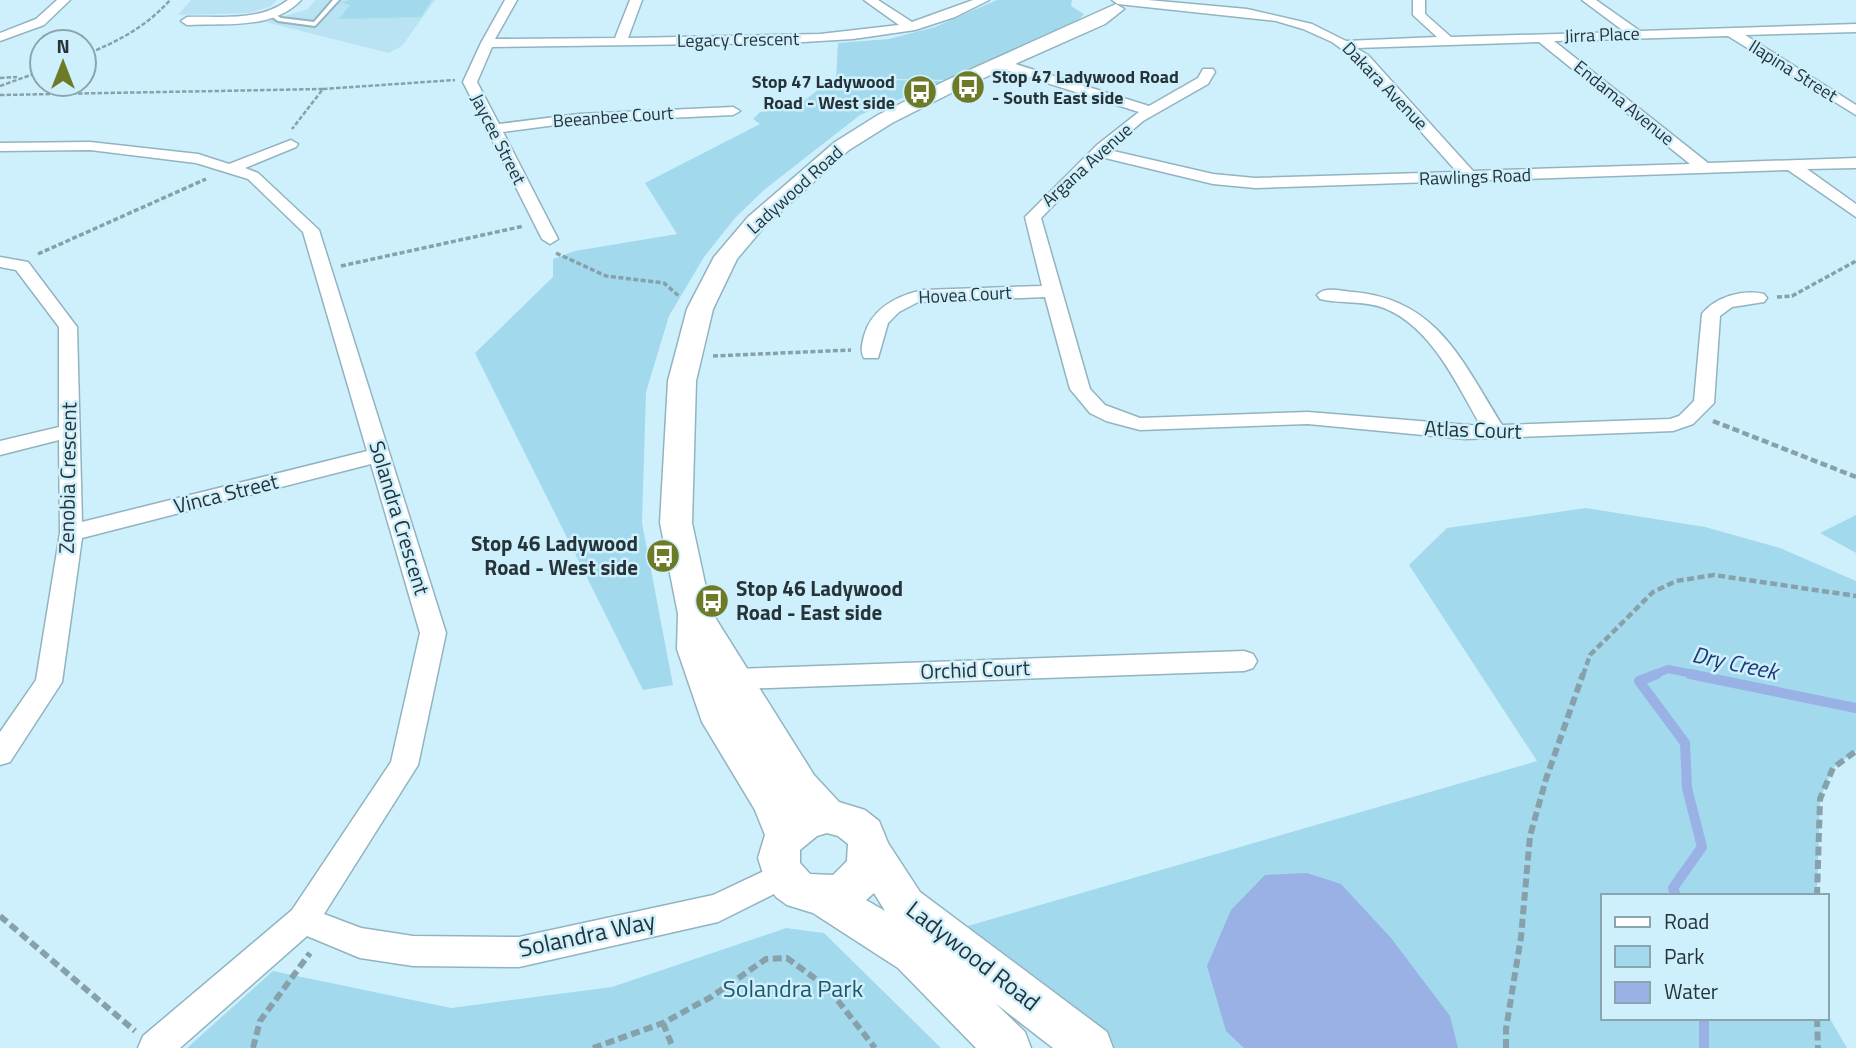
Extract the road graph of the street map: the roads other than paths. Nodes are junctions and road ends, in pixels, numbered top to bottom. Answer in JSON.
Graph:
{"nodes":[{"id":1,"x":64,"y":0,"type":"edge"},
{"id":2,"x":295,"y":0,"type":"edge"},
{"id":3,"x":336,"y":0,"type":"edge"},
{"id":4,"x":511,"y":0,"type":"edge"},
{"id":5,"x":636,"y":0,"type":"edge"},
{"id":6,"x":870,"y":0,"type":"edge"},
{"id":7,"x":983,"y":0,"type":"edge"},
{"id":8,"x":1419,"y":0,"type":"edge"},
{"id":9,"x":1588,"y":0,"type":"edge"},
{"id":10,"x":1118,"y":4,"type":"edge"},
{"id":11,"x":1242,"y":4,"type":"edge"},
{"id":12,"x":271,"y":14,"type":"junction"},
{"id":13,"x":187,"y":21,"type":"dead end"},
{"id":14,"x":911,"y":27,"type":"junction"},
{"id":15,"x":1856,"y":28,"type":"edge"},
{"id":16,"x":1731,"y":32,"type":"junction"},
{"id":17,"x":1636,"y":34,"type":"junction"},
{"id":18,"x":0,"y":37,"type":"edge"},
{"id":19,"x":1541,"y":37,"type":"junction"},
{"id":20,"x":1447,"y":40,"type":"junction"},
{"id":21,"x":620,"y":42,"type":"junction"},
{"id":22,"x":487,"y":43,"type":"junction"},
{"id":23,"x":1348,"y":44,"type":"junction"},
{"id":24,"x":1001,"y":64,"type":"junction"},
{"id":25,"x":1208,"y":72,"type":"dead end"},
{"id":26,"x":733,"y":111,"type":"dead end"},
{"id":27,"x":1151,"y":111,"type":"junction"},
{"id":28,"x":1856,"y":111,"type":"edge"},
{"id":29,"x":493,"y":129,"type":"junction"},
{"id":30,"x":291,"y":144,"type":"road end"},
{"id":31,"x":0,"y":147,"type":"edge"},
{"id":32,"x":1098,"y":152,"type":"junction"},
{"id":33,"x":1856,"y":163,"type":"edge"},
{"id":34,"x":1793,"y":166,"type":"junction"},
{"id":35,"x":230,"y":169,"type":"junction"},
{"id":36,"x":1706,"y":169,"type":"junction"},
{"id":37,"x":1470,"y":177,"type":"junction"},
{"id":38,"x":1856,"y":212,"type":"edge"},
{"id":39,"x":550,"y":239,"type":"road end"},
{"id":40,"x":7,"y":263,"type":"edge"},
{"id":41,"x":1052,"y":290,"type":"junction"},
{"id":42,"x":1326,"y":295,"type":"dead end"},
{"id":43,"x":1758,"y":298,"type":"road end"},
{"id":44,"x":871,"y":351,"type":"road end"},
{"id":45,"x":1096,"y":410,"type":"joint"},
{"id":46,"x":70,"y":431,"type":"junction"},
{"id":47,"x":1496,"y":433,"type":"junction"},
{"id":48,"x":0,"y":448,"type":"edge"},
{"id":49,"x":380,"y":455,"type":"junction"},
{"id":50,"x":71,"y":533,"type":"junction"},
{"id":51,"x":1244,"y":661,"type":"dead end"},
{"id":52,"x":722,"y":686,"type":"junction"},
{"id":53,"x":0,"y":754,"type":"edge"},
{"id":54,"x":827,"y":816,"type":"junction"},
{"id":55,"x":871,"y":852,"type":"junction"},
{"id":56,"x":785,"y":855,"type":"junction"},
{"id":57,"x":823,"y":896,"type":"junction"},
{"id":58,"x":315,"y":925,"type":"junction"},
{"id":59,"x":155,"y":1048,"type":"edge"},
{"id":60,"x":1008,"y":1048,"type":"edge"},
{"id":61,"x":1090,"y":1048,"type":"edge"}],
"edges":[{"from":1,"to":18,"type":"street"},
{"from":2,"to":12,"type":"street"},
{"from":3,"to":12,"type":"lane"},
{"from":4,"to":22,"type":"street","name":"Jaycee Street"},
{"from":5,"to":21,"type":"street"},
{"from":6,"to":14,"type":"street"},
{"from":7,"to":14,"type":"street","name":"Legacy Crescent"},
{"from":8,"to":20,"type":"street"},
{"from":9,"to":17,"type":"street"},
{"from":10,"to":11,"type":"street","name":"Dakara Avenue"},
{"from":10,"to":24,"type":"street","name":"Ladywood Road"},
{"from":11,"to":23,"type":"street","name":"Dakara Avenue"},
{"from":12,"to":13,"type":"street"},
{"from":14,"to":21,"type":"street","name":"Legacy Crescent"},
{"from":15,"to":16,"type":"street","name":"Jirra Place"},
{"from":16,"to":17,"type":"street","name":"Jirra Place"},
{"from":16,"to":28,"type":"street","name":"Ilapina Street"},
{"from":17,"to":19,"type":"street","name":"Jirra Place"},
{"from":19,"to":20,"type":"street","name":"Jirra Place"},
{"from":19,"to":36,"type":"street","name":"Endama Avenue"},
{"from":20,"to":23,"type":"street","name":"Jirra Place"},
{"from":21,"to":22,"type":"street","name":"Legacy Crescent"},
{"from":22,"to":29,"type":"street","name":"Jaycee Street"},
{"from":23,"to":37,"type":"street","name":"Dakara Avenue"},
{"from":24,"to":27,"type":"street"},
{"from":24,"to":52,"type":"street","name":"Ladywood Road"},
{"from":25,"to":27,"type":"street","name":"Argana Avenue"},
{"from":26,"to":29,"type":"street","name":"Beeanbee Court"},
{"from":27,"to":32,"type":"street","name":"Argana Avenue"},
{"from":29,"to":39,"type":"street","name":"Jaycee Street"},
{"from":30,"to":35,"type":"street"},
{"from":31,"to":35,"type":"street","name":"Solandra Crescent"},
{"from":32,"to":37,"type":"street","name":"Rawlings Road"},
{"from":32,"to":41,"type":"street","name":"Argana Avenue"},
{"from":33,"to":34,"type":"street","name":"Rawlings Road"},
{"from":34,"to":36,"type":"street","name":"Rawlings Road"},
{"from":34,"to":38,"type":"street"},
{"from":35,"to":49,"type":"street","name":"Solandra Crescent"},
{"from":36,"to":37,"type":"street","name":"Rawlings Road"},
{"from":40,"to":46,"type":"street","name":"Zenobia Crescent"},
{"from":41,"to":44,"type":"street","name":"Hovea Court"},
{"from":41,"to":45,"type":"street","name":"Argana Avenue"},
{"from":42,"to":47,"type":"street"},
{"from":43,"to":47,"type":"street","name":"Atlas Court"},
{"from":45,"to":47,"type":"street","name":"Atlas Court"},
{"from":46,"to":48,"type":"street"},
{"from":46,"to":50,"type":"street","name":"Zenobia Crescent"},
{"from":49,"to":50,"type":"street","name":"Vinca Street"},
{"from":49,"to":58,"type":"street","name":"Solandra Crescent"},
{"from":50,"to":53,"type":"street","name":"Zenobia Crescent"},
{"from":51,"to":52,"type":"street","name":"Orchid Court"},
{"from":52,"to":54,"type":"street","name":"Ladywood Road"},
{"from":52,"to":56,"type":"street","name":"Ladywood Road"},
{"from":54,"to":55,"type":"street"},
{"from":54,"to":56,"type":"street"},
{"from":55,"to":57,"type":"street"},
{"from":55,"to":61,"type":"street","name":"Ladywood Road"},
{"from":56,"to":57,"type":"street"},
{"from":56,"to":58,"type":"street","name":"Solandra Way"},
{"from":57,"to":60,"type":"street","name":"Ladywood Road"},
{"from":58,"to":59,"type":"street","name":"Solandra Crescent"}]}
